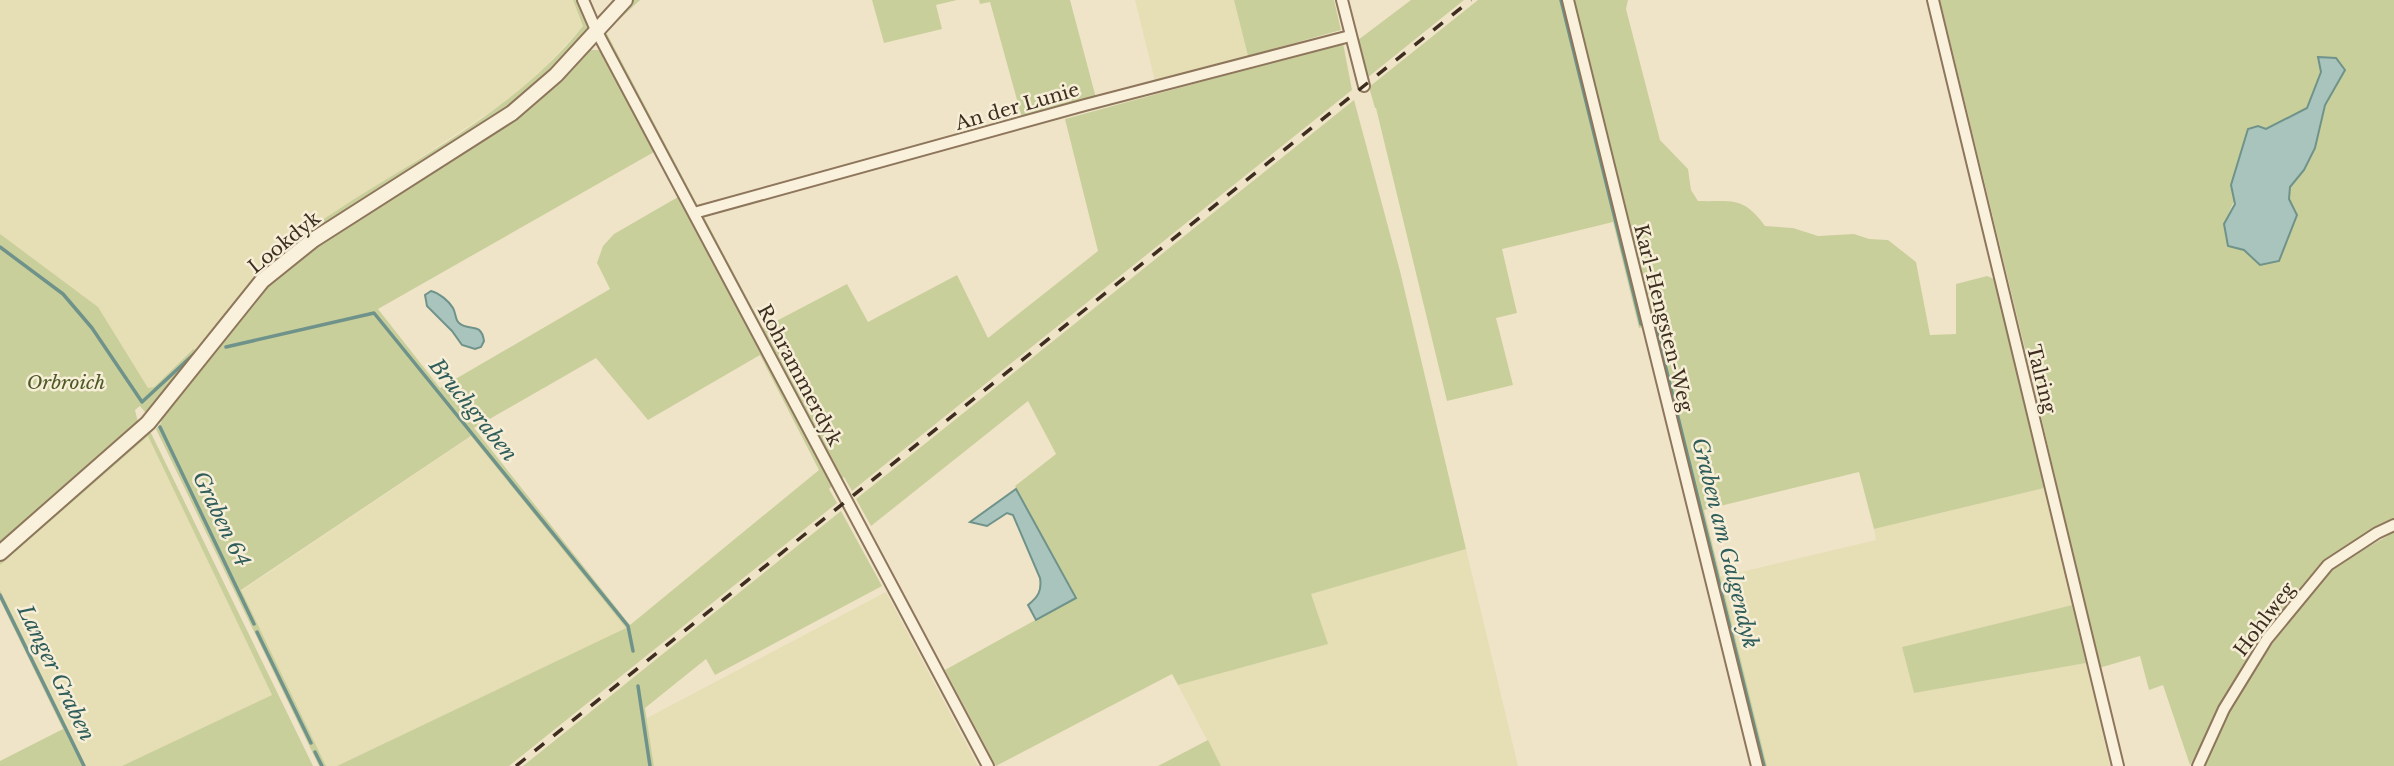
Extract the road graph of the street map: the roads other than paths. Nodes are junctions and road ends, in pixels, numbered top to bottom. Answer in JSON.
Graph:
{"nodes":[{"id":1,"x":583,"y":0,"type":"edge"},
{"id":2,"x":625,"y":0,"type":"edge"},
{"id":3,"x":1342,"y":0,"type":"edge"},
{"id":4,"x":1568,"y":0,"type":"edge"},
{"id":5,"x":1933,"y":0,"type":"edge"},
{"id":6,"x":596,"y":30,"type":"junction"},
{"id":7,"x":1350,"y":36,"type":"junction"},
{"id":8,"x":1364,"y":86,"type":"dead end"},
{"id":9,"x":694,"y":213,"type":"junction"},
{"id":10,"x":2394,"y":525,"type":"edge"},
{"id":11,"x":0,"y":553,"type":"edge"},
{"id":12,"x":988,"y":766,"type":"edge"},
{"id":13,"x":1757,"y":766,"type":"edge"},
{"id":14,"x":2118,"y":766,"type":"edge"},
{"id":15,"x":2198,"y":766,"type":"edge"}],
"edges":[{"from":1,"to":6,"type":"street","name":"Rohrammerdyk"},
{"from":2,"to":6,"type":"street","name":"Lookdyk"},
{"from":3,"to":7,"type":"street"},
{"from":4,"to":13,"type":"street","name":"Karl-Hengsten-Weg"},
{"from":5,"to":14,"type":"street","name":"Talring"},
{"from":6,"to":9,"type":"street","name":"Rohrammerdyk"},
{"from":6,"to":11,"type":"street","name":"Lookdyk"},
{"from":7,"to":8,"type":"street"},
{"from":7,"to":9,"type":"street","name":"An der Lunie"},
{"from":9,"to":12,"type":"street","name":"Rohrammerdyk"},
{"from":10,"to":15,"type":"street","name":"Hohlweg"}]}
